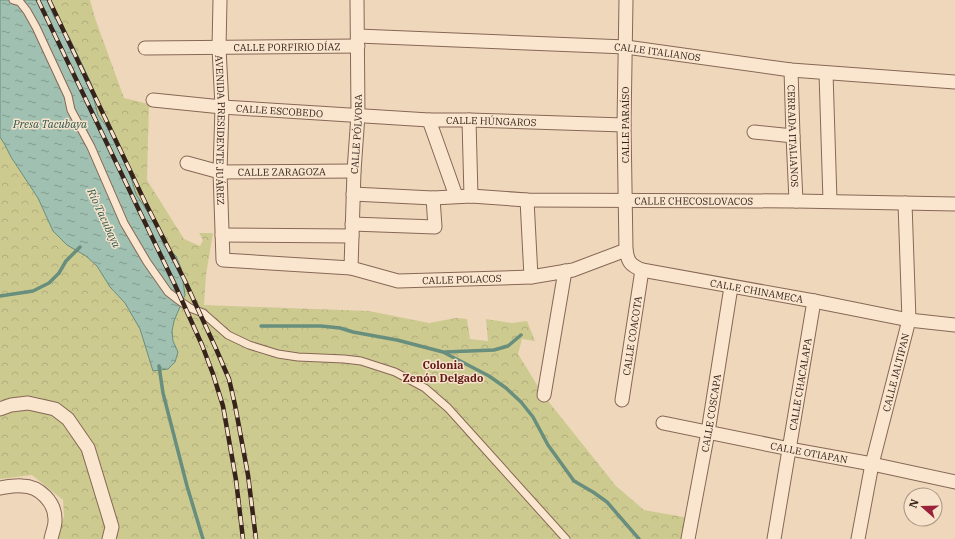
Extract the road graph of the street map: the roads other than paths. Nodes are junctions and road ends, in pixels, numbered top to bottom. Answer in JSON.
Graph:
{"nodes":[{"id":1,"x":220,"y":0,"type":"edge"},
{"id":2,"x":357,"y":0,"type":"edge"},
{"id":3,"x":626,"y":0,"type":"edge"},
{"id":4,"x":17,"y":1,"type":"edge"},
{"id":5,"x":358,"y":41,"type":"junction"},
{"id":6,"x":626,"y":47,"type":"junction"},
{"id":7,"x":145,"y":48,"type":"dead end"},
{"id":8,"x":219,"y":48,"type":"junction"},
{"id":9,"x":791,"y":70,"type":"junction"},
{"id":10,"x":826,"y":73,"type":"junction"},
{"id":11,"x":955,"y":82,"type":"edge"},
{"id":12,"x":153,"y":100,"type":"dead end"},
{"id":13,"x":222,"y":107,"type":"junction"},
{"id":14,"x":358,"y":115,"type":"junction"},
{"id":15,"x":429,"y":120,"type":"junction"},
{"id":16,"x":469,"y":120,"type":"junction"},
{"id":17,"x":624,"y":125,"type":"junction"},
{"id":18,"x":754,"y":132,"type":"dead end"},
{"id":19,"x":793,"y":136,"type":"junction"},
{"id":20,"x":187,"y":163,"type":"dead end"},
{"id":21,"x":354,"y":171,"type":"junction"},
{"id":22,"x":220,"y":172,"type":"junction"},
{"id":23,"x":353,"y":194,"type":"junction"},
{"id":24,"x":456,"y":196,"type":"junction"},
{"id":25,"x":471,"y":196,"type":"junction"},
{"id":26,"x":433,"y":198,"type":"junction"},
{"id":27,"x":526,"y":200,"type":"junction"},
{"id":28,"x":625,"y":201,"type":"junction"},
{"id":29,"x":796,"y":201,"type":"junction"},
{"id":30,"x":830,"y":201,"type":"junction"},
{"id":31,"x":905,"y":203,"type":"junction"},
{"id":32,"x":955,"y":204,"type":"edge"},
{"id":33,"x":352,"y":230,"type":"junction"},
{"id":34,"x":222,"y":235,"type":"junction"},
{"id":35,"x":626,"y":250,"type":"junction"},
{"id":36,"x":223,"y":260,"type":"joint"},
{"id":37,"x":351,"y":268,"type":"junction"},
{"id":38,"x":642,"y":270,"type":"junction"},
{"id":39,"x":569,"y":271,"type":"junction"},
{"id":40,"x":531,"y":277,"type":"junction"},
{"id":41,"x":731,"y":287,"type":"junction"},
{"id":42,"x":814,"y":301,"type":"junction"},
{"id":43,"x":909,"y":320,"type":"junction"},
{"id":44,"x":955,"y":326,"type":"edge"},
{"id":45,"x":544,"y":396,"type":"dead end"},
{"id":46,"x":622,"y":400,"type":"dead end"},
{"id":47,"x":0,"y":409,"type":"edge"},
{"id":48,"x":663,"y":423,"type":"dead end"},
{"id":49,"x":708,"y":432,"type":"junction"},
{"id":50,"x":790,"y":449,"type":"junction"},
{"id":51,"x":872,"y":464,"type":"junction"},
{"id":52,"x":955,"y":482,"type":"edge"},
{"id":53,"x":0,"y":488,"type":"edge"},
{"id":54,"x":51,"y":539,"type":"edge"},
{"id":55,"x":109,"y":539,"type":"edge"},
{"id":56,"x":566,"y":539,"type":"edge"},
{"id":57,"x":688,"y":539,"type":"edge"},
{"id":58,"x":774,"y":539,"type":"edge"},
{"id":59,"x":858,"y":539,"type":"edge"}],
"edges":[{"from":1,"to":8,"type":"street","name":"AVENIDA PRESIDENTE JUÁREZ"},
{"from":2,"to":5,"type":"street","name":"CALLE PÓLVORA"},
{"from":3,"to":6,"type":"street","name":"CALLE PARAÍSO"},
{"from":4,"to":56,"type":"lane"},
{"from":5,"to":6,"type":"street","name":"CALLE ITALIANOS"},
{"from":5,"to":8,"type":"street","name":"CALLE PORFIRIO DÍAZ"},
{"from":5,"to":14,"type":"street","name":"CALLE PÓLVORA"},
{"from":6,"to":9,"type":"street","name":"CALLE ITALIANOS"},
{"from":6,"to":17,"type":"street","name":"CALLE PARAÍSO"},
{"from":7,"to":8,"type":"street","name":"CALLE PORFIRIO DÍAZ"},
{"from":8,"to":13,"type":"street","name":"AVENIDA PRESIDENTE JUÁREZ"},
{"from":9,"to":10,"type":"street","name":"CALLE ITALIANOS"},
{"from":9,"to":19,"type":"street","name":"CERRADA ITALIANOS"},
{"from":10,"to":11,"type":"street","name":"CALLE ITALIANOS"},
{"from":10,"to":30,"type":"street"},
{"from":12,"to":13,"type":"street","name":"CALLE ESCOBEDO"},
{"from":13,"to":14,"type":"street","name":"CALLE ESCOBEDO"},
{"from":13,"to":22,"type":"street","name":"AVENIDA PRESIDENTE JUÁREZ"},
{"from":14,"to":15,"type":"street","name":"CALLE HÚNGAROS"},
{"from":14,"to":21,"type":"street","name":"CALLE PÓLVORA"},
{"from":15,"to":16,"type":"street","name":"CALLE HÚNGAROS"},
{"from":15,"to":24,"type":"street"},
{"from":16,"to":17,"type":"street","name":"CALLE HÚNGAROS"},
{"from":16,"to":25,"type":"street"},
{"from":17,"to":28,"type":"street","name":"CALLE PARAÍSO"},
{"from":18,"to":19,"type":"street"},
{"from":19,"to":29,"type":"street","name":"CERRADA ITALIANOS"},
{"from":20,"to":22,"type":"street","name":"CALLE ZARAGOZA"},
{"from":21,"to":22,"type":"street","name":"CALLE ZARAGOZA"},
{"from":21,"to":23,"type":"street","name":"CALLE PÓLVORA"},
{"from":22,"to":34,"type":"street","name":"AVENIDA PRESIDENTE JUÁREZ"},
{"from":23,"to":26,"type":"street","name":"CALLE CHECOSLOVACOS"},
{"from":23,"to":33,"type":"street","name":"CALLE PÓLVORA"},
{"from":24,"to":25,"type":"street","name":"CALLE CHECOSLOVACOS"},
{"from":24,"to":26,"type":"street","name":"CALLE CHECOSLOVACOS"},
{"from":25,"to":27,"type":"street","name":"CALLE CHECOSLOVACOS"},
{"from":26,"to":33,"type":"street"},
{"from":27,"to":28,"type":"street","name":"CALLE CHECOSLOVACOS"},
{"from":27,"to":40,"type":"street"},
{"from":28,"to":29,"type":"street","name":"CALLE CHECOSLOVACOS"},
{"from":28,"to":35,"type":"street","name":"CALLE PARAÍSO"},
{"from":29,"to":30,"type":"street","name":"CALLE CHECOSLOVACOS"},
{"from":30,"to":31,"type":"street","name":"CALLE CHECOSLOVACOS"},
{"from":31,"to":32,"type":"street","name":"CALLE CHECOSLOVACOS"},
{"from":31,"to":43,"type":"street","name":"CALLE JALTIPAN"},
{"from":33,"to":34,"type":"street"},
{"from":33,"to":37,"type":"street","name":"CALLE PÓLVORA"},
{"from":34,"to":36,"type":"street","name":"AVENIDA PRESIDENTE JUÁREZ"},
{"from":35,"to":38,"type":"street","name":"CALLE CHINAMECA"},
{"from":35,"to":39,"type":"street"},
{"from":36,"to":37,"type":"street","name":"CALLE POLACOS"},
{"from":37,"to":40,"type":"street","name":"CALLE POLACOS"},
{"from":38,"to":41,"type":"street","name":"CALLE CHINAMECA"},
{"from":38,"to":46,"type":"street","name":"CALLE COACOTA"},
{"from":39,"to":40,"type":"street","name":"CALLE POLACOS"},
{"from":39,"to":45,"type":"street"},
{"from":41,"to":42,"type":"street","name":"CALLE CHINAMECA"},
{"from":41,"to":49,"type":"street","name":"CALLE COSCAPA"},
{"from":42,"to":43,"type":"street","name":"CALLE CHINAMECA"},
{"from":42,"to":50,"type":"street","name":"CALLE CHACALAPA"},
{"from":43,"to":44,"type":"street","name":"CALLE CHINAMECA"},
{"from":43,"to":51,"type":"street","name":"CALLE JALTIPAN"},
{"from":47,"to":55,"type":"street"},
{"from":48,"to":49,"type":"street","name":"CALLE OTIAPAN"},
{"from":49,"to":50,"type":"street","name":"CALLE OTIAPAN"},
{"from":49,"to":57,"type":"street","name":"CALLE COSCAPA"},
{"from":50,"to":51,"type":"street","name":"CALLE OTIAPAN"},
{"from":50,"to":58,"type":"street","name":"CALLE CHACALAPA"},
{"from":51,"to":52,"type":"street","name":"CALLE OTIAPAN"},
{"from":51,"to":59,"type":"street","name":"CALLE JALTIPAN"},
{"from":53,"to":54,"type":"street"}]}
